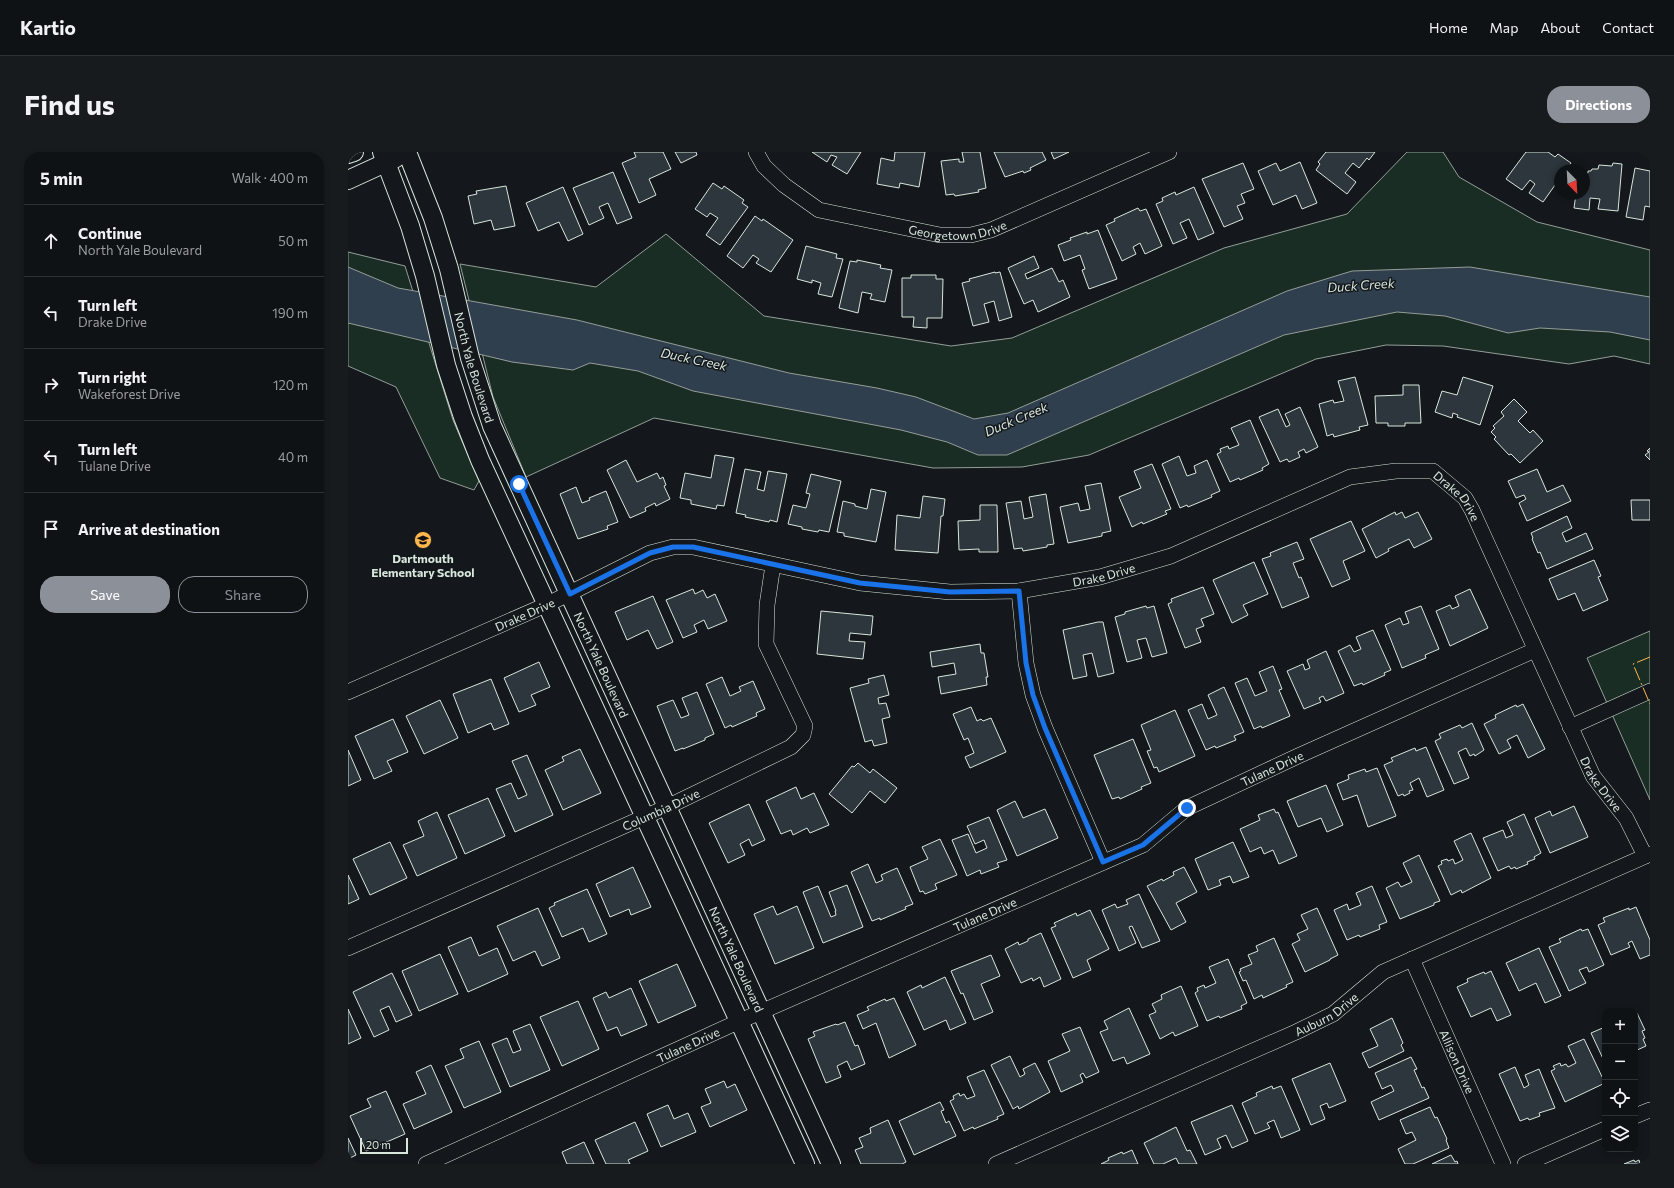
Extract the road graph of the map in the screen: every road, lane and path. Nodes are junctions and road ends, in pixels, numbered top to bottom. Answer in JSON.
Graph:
{"nodes":[{"id":1,"x":354,"y":152,"type":"edge"},
{"id":2,"x":408,"y":152,"type":"edge"},
{"id":3,"x":756,"y":152,"type":"edge"},
{"id":4,"x":1169,"y":152,"type":"edge"},
{"id":5,"x":348,"y":154,"type":"edge"},
{"id":6,"x":384,"y":157,"type":"edge"},
{"id":7,"x":348,"y":180,"type":"edge"},
{"id":8,"x":773,"y":565,"type":"junction"},
{"id":9,"x":1019,"y":591,"type":"junction"},
{"id":10,"x":570,"y":594,"type":"junction"},
{"id":11,"x":548,"y":604,"type":"junction"},
{"id":12,"x":1535,"y":650,"type":"junction"},
{"id":13,"x":1650,"y":691,"type":"edge"},
{"id":14,"x":348,"y":692,"type":"edge"},
{"id":15,"x":1570,"y":727,"type":"junction"},
{"id":16,"x":667,"y":807,"type":"junction"},
{"id":17,"x":645,"y":816,"type":"junction"},
{"id":18,"x":1648,"y":855,"type":"edge"},
{"id":19,"x":1103,"y":862,"type":"junction"},
{"id":20,"x":348,"y":948,"type":"edge"},
{"id":21,"x":1412,"y":959,"type":"junction"},
{"id":22,"x":762,"y":1012,"type":"junction"},
{"id":23,"x":740,"y":1021,"type":"junction"},
{"id":24,"x":1650,"y":1110,"type":"edge"},
{"id":25,"x":1638,"y":1115,"type":"edge"},
{"id":26,"x":1602,"y":1130,"type":"edge"},
{"id":27,"x":426,"y":1164,"type":"edge"},
{"id":28,"x":805,"y":1164,"type":"edge"},
{"id":29,"x":831,"y":1164,"type":"edge"},
{"id":30,"x":996,"y":1164,"type":"edge"},
{"id":31,"x":1503,"y":1164,"type":"edge"},
{"id":32,"x":1525,"y":1164,"type":"edge"}],
"edges":[{"from":1,"to":5,"type":"street"},
{"from":2,"to":6,"type":"street"},
{"from":2,"to":10,"type":"street","name":"North Yale Boulevard"},
{"from":3,"to":4,"type":"street","name":"Georgetown Drive"},
{"from":6,"to":7,"type":"street"},
{"from":6,"to":11,"type":"street","name":"North Yale Boulevard"},
{"from":8,"to":9,"type":"street","name":"Drake Drive"},
{"from":8,"to":10,"type":"street","name":"Drake Drive"},
{"from":8,"to":16,"type":"street","name":"Columbia Drive"},
{"from":9,"to":12,"type":"street","name":"Drake Drive"},
{"from":9,"to":19,"type":"street"},
{"from":10,"to":11,"type":"street","name":"Drake Drive"},
{"from":10,"to":16,"type":"street","name":"North Yale Boulevard"},
{"from":11,"to":14,"type":"street","name":"Drake Drive"},
{"from":11,"to":17,"type":"street","name":"North Yale Boulevard"},
{"from":12,"to":15,"type":"street","name":"Drake Drive"},
{"from":12,"to":19,"type":"street","name":"Tulane Drive"},
{"from":13,"to":15,"type":"street"},
{"from":15,"to":18,"type":"street","name":"Drake Drive"},
{"from":16,"to":17,"type":"street","name":"Columbia Drive"},
{"from":16,"to":22,"type":"street","name":"North Yale Boulevard"},
{"from":17,"to":20,"type":"street","name":"Columbia Drive"},
{"from":17,"to":23,"type":"street","name":"North Yale Boulevard"},
{"from":18,"to":21,"type":"street","name":"Auburn Drive"},
{"from":19,"to":22,"type":"street","name":"Tulane Drive"},
{"from":21,"to":30,"type":"street","name":"Auburn Drive"},
{"from":21,"to":31,"type":"street","name":"Allison Drive"},
{"from":22,"to":23,"type":"street","name":"Tulane Drive"},
{"from":22,"to":29,"type":"street","name":"North Yale Boulevard"},
{"from":23,"to":27,"type":"street","name":"Tulane Drive"},
{"from":23,"to":28,"type":"street","name":"North Yale Boulevard"},
{"from":24,"to":25,"type":"street"},
{"from":26,"to":32,"type":"street"}]}
